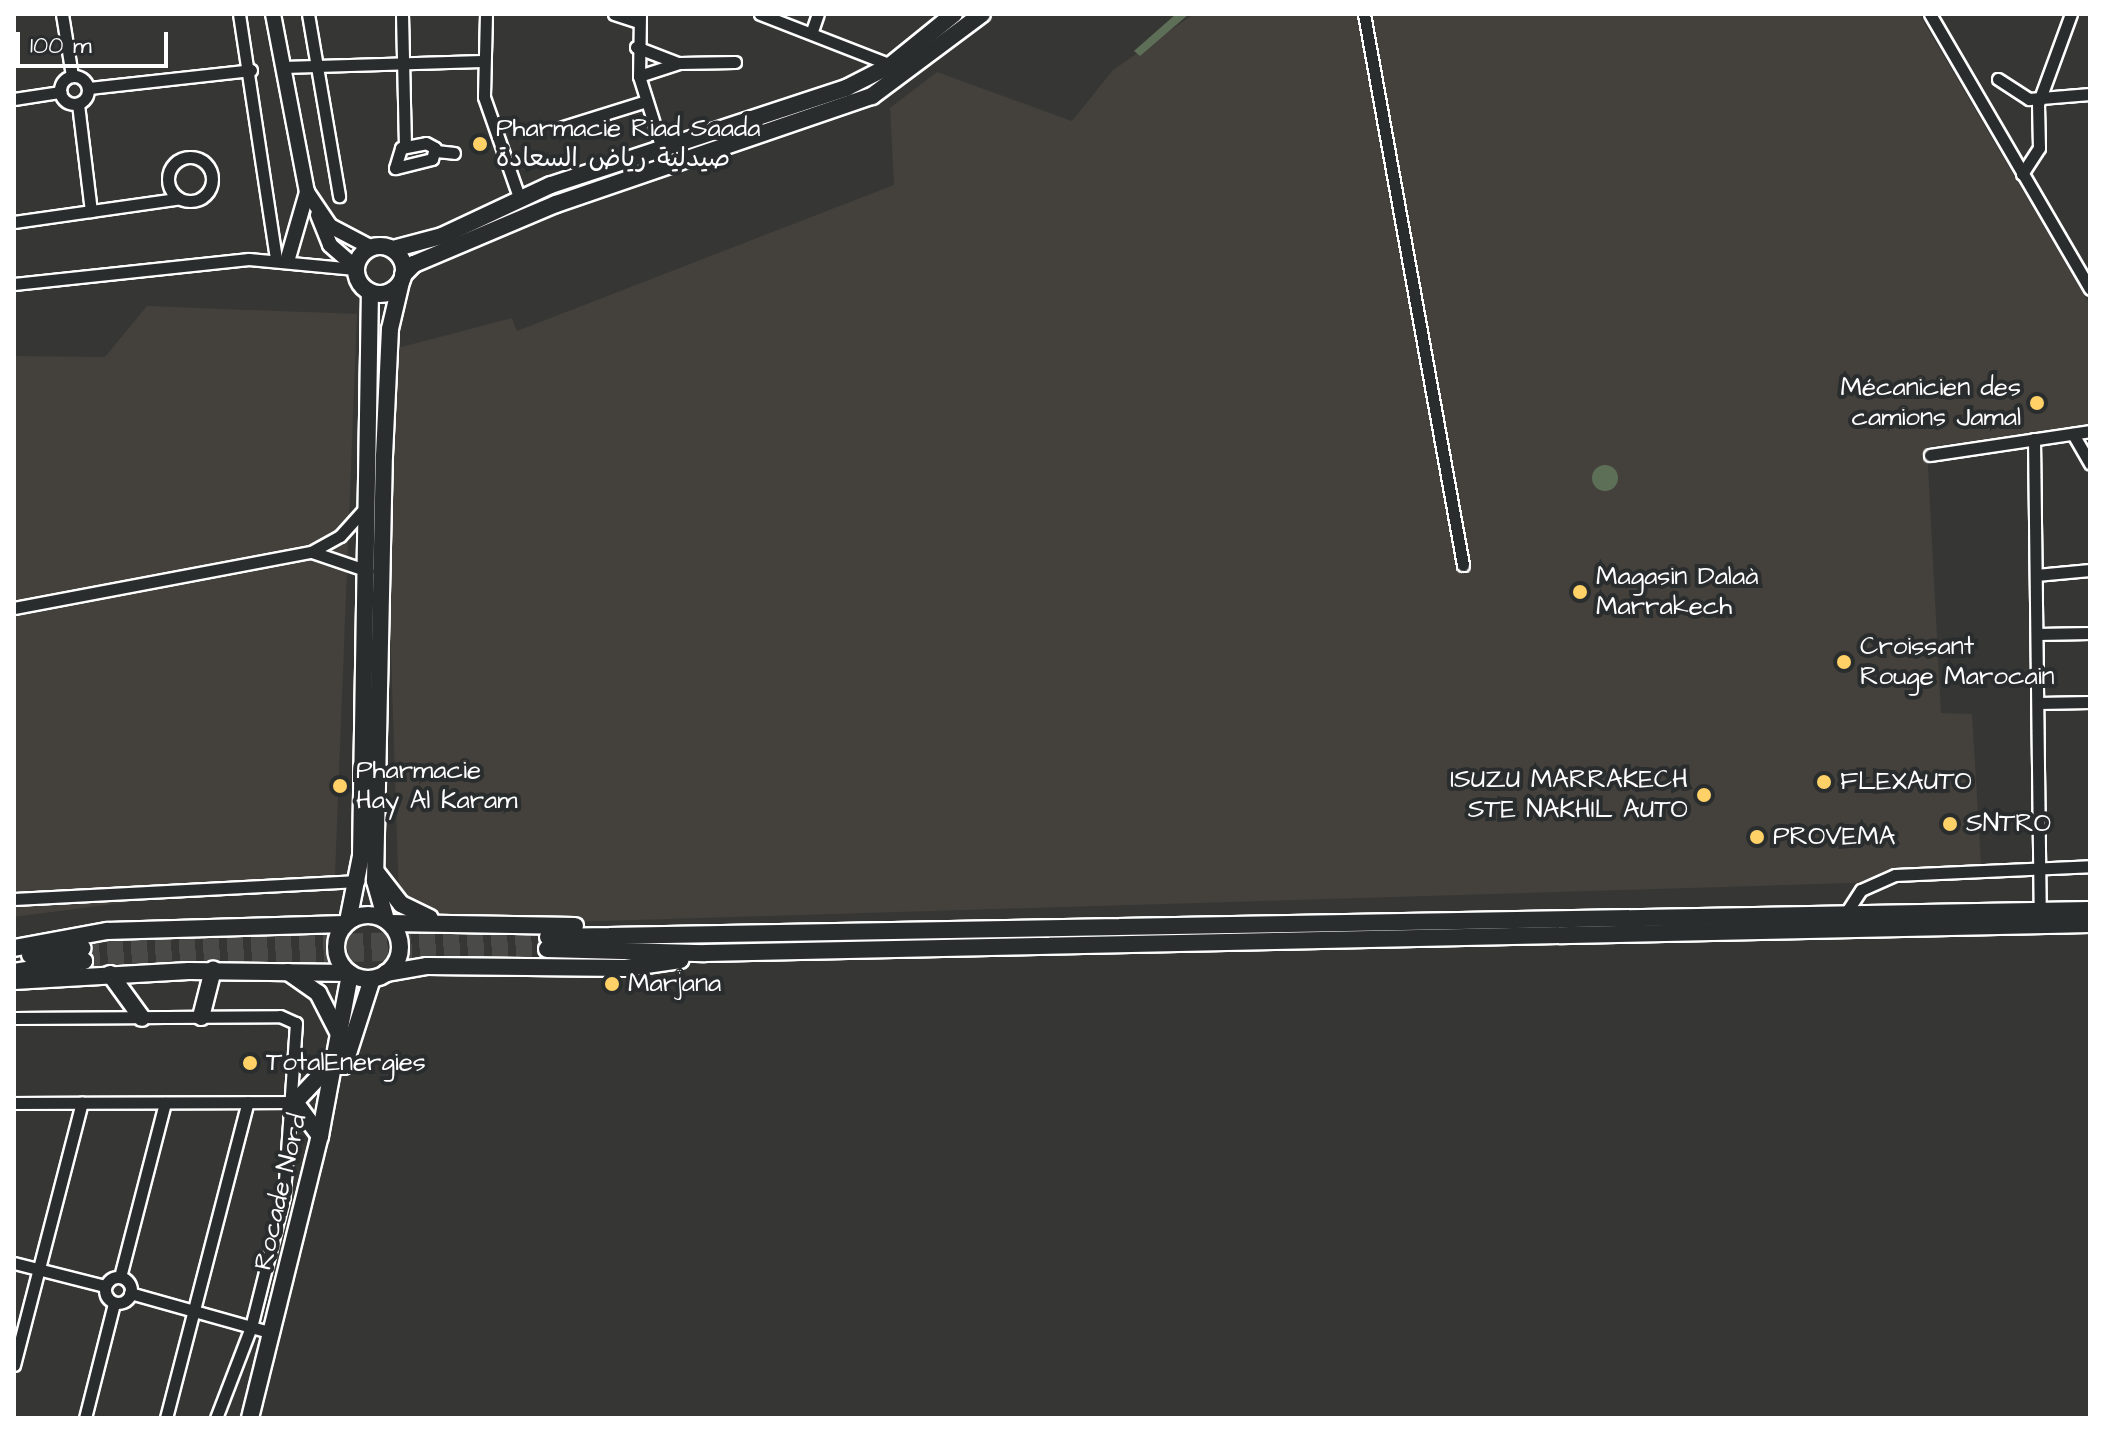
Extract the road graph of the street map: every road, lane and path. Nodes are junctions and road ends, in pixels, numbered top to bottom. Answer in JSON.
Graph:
{"nodes":[{"id":1,"x":62,"y":14,"type":"edge"},
{"id":2,"x":239,"y":14,"type":"edge"},
{"id":3,"x":273,"y":14,"type":"edge"},
{"id":4,"x":308,"y":14,"type":"edge"},
{"id":5,"x":402,"y":14,"type":"edge"},
{"id":6,"x":486,"y":14,"type":"edge"},
{"id":7,"x":614,"y":14,"type":"edge"},
{"id":8,"x":760,"y":14,"type":"edge"},
{"id":9,"x":818,"y":14,"type":"edge"},
{"id":10,"x":982,"y":14,"type":"edge"},
{"id":11,"x":1364,"y":14,"type":"edge"},
{"id":12,"x":1930,"y":14,"type":"edge"},
{"id":13,"x":2071,"y":14,"type":"edge"},
{"id":14,"x":952,"y":15,"type":"edge"},
{"id":15,"x":639,"y":18,"type":"edge"},
{"id":16,"x":812,"y":31,"type":"junction"},
{"id":17,"x":636,"y":47,"type":"junction"},
{"id":18,"x":402,"y":60,"type":"junction"},
{"id":19,"x":482,"y":61,"type":"junction"},
{"id":20,"x":735,"y":62,"type":"dead end"},
{"id":21,"x":679,"y":63,"type":"junction"},
{"id":22,"x":318,"y":64,"type":"junction"},
{"id":23,"x":891,"y":65,"type":"junction"},
{"id":24,"x":283,"y":67,"type":"junction"},
{"id":25,"x":251,"y":70,"type":"junction"},
{"id":26,"x":72,"y":76,"type":"junction"},
{"id":27,"x":639,"y":76,"type":"junction"},
{"id":28,"x":1998,"y":79,"type":"dead end"},
{"id":29,"x":89,"y":88,"type":"junction"},
{"id":30,"x":60,"y":92,"type":"junction"},
{"id":31,"x":2090,"y":94,"type":"edge"},
{"id":32,"x":14,"y":99,"type":"edge"},
{"id":33,"x":2039,"y":99,"type":"junction"},
{"id":34,"x":643,"y":102,"type":"junction"},
{"id":35,"x":78,"y":104,"type":"junction"},
{"id":36,"x":563,"y":127,"type":"dead end"},
{"id":37,"x":405,"y":146,"type":"junction"},
{"id":38,"x":662,"y":149,"type":"junction"},
{"id":39,"x":436,"y":151,"type":"junction"},
{"id":40,"x":454,"y":153,"type":"dead end"},
{"id":41,"x":2022,"y":174,"type":"junction"},
{"id":42,"x":307,"y":192,"type":"junction"},
{"id":43,"x":339,"y":196,"type":"dead end"},
{"id":44,"x":176,"y":199,"type":"junction"},
{"id":45,"x":520,"y":200,"type":"junction"},
{"id":46,"x":91,"y":211,"type":"junction"},
{"id":47,"x":318,"y":214,"type":"junction"},
{"id":48,"x":14,"y":222,"type":"edge"},
{"id":49,"x":370,"y":247,"type":"junction"},
{"id":50,"x":393,"y":249,"type":"junction"},
{"id":51,"x":282,"y":258,"type":"junction"},
{"id":52,"x":355,"y":268,"type":"junction"},
{"id":53,"x":402,"y":279,"type":"junction"},
{"id":54,"x":14,"y":284,"type":"edge"},
{"id":55,"x":2090,"y":289,"type":"edge"},
{"id":56,"x":370,"y":292,"type":"junction"},
{"id":57,"x":2090,"y":431,"type":"edge"},
{"id":58,"x":2073,"y":434,"type":"junction"},
{"id":59,"x":2034,"y":439,"type":"junction"},
{"id":60,"x":1930,"y":455,"type":"dead end"},
{"id":61,"x":2090,"y":463,"type":"edge"},
{"id":62,"x":369,"y":503,"type":"junction"},
{"id":63,"x":311,"y":552,"type":"junction"},
{"id":64,"x":1463,"y":565,"type":"dead end"},
{"id":65,"x":2090,"y":570,"type":"edge"},
{"id":66,"x":368,"y":571,"type":"junction"},
{"id":67,"x":2036,"y":575,"type":"junction"},
{"id":68,"x":14,"y":608,"type":"edge"},
{"id":69,"x":2090,"y":633,"type":"edge"},
{"id":70,"x":2037,"y":634,"type":"junction"},
{"id":71,"x":2090,"y":702,"type":"edge"},
{"id":72,"x":2038,"y":703,"type":"junction"},
{"id":73,"x":2090,"y":866,"type":"edge"},
{"id":74,"x":2040,"y":867,"type":"junction"},
{"id":75,"x":375,"y":871,"type":"junction"},
{"id":76,"x":359,"y":881,"type":"junction"},
{"id":77,"x":14,"y":899,"type":"edge"},
{"id":78,"x":2090,"y":910,"type":"edge"},
{"id":79,"x":2040,"y":911,"type":"junction"},
{"id":80,"x":1844,"y":916,"type":"junction"},
{"id":81,"x":388,"y":922,"type":"junction"},
{"id":82,"x":439,"y":922,"type":"junction"},
{"id":83,"x":346,"y":923,"type":"junction"},
{"id":84,"x":2090,"y":924,"type":"edge"},
{"id":85,"x":547,"y":943,"type":"tunnel mouth"},
{"id":86,"x":704,"y":946,"type":"junction"},
{"id":87,"x":14,"y":948,"type":"edge"},
{"id":88,"x":14,"y":958,"type":"edge"},
{"id":89,"x":213,"y":970,"type":"junction"},
{"id":90,"x":283,"y":970,"type":"junction"},
{"id":91,"x":14,"y":972,"type":"edge"},
{"id":92,"x":349,"y":973,"type":"junction"},
{"id":93,"x":110,"y":974,"type":"junction"},
{"id":94,"x":379,"y":976,"type":"junction"},
{"id":95,"x":14,"y":981,"type":"edge"},
{"id":96,"x":201,"y":1017,"type":"junction"},
{"id":97,"x":14,"y":1018,"type":"edge"},
{"id":98,"x":142,"y":1018,"type":"junction"},
{"id":99,"x":339,"y":1034,"type":"junction"},
{"id":100,"x":336,"y":1057,"type":"junction"},
{"id":101,"x":248,"y":1102,"type":"junction"},
{"id":102,"x":295,"y":1102,"type":"junction"},
{"id":103,"x":14,"y":1103,"type":"edge"},
{"id":104,"x":82,"y":1103,"type":"junction"},
{"id":105,"x":165,"y":1103,"type":"junction"},
{"id":106,"x":320,"y":1136,"type":"junction"},
{"id":107,"x":14,"y":1263,"type":"edge"},
{"id":108,"x":40,"y":1270,"type":"junction"},
{"id":109,"x":120,"y":1277,"type":"junction"},
{"id":110,"x":105,"y":1286,"type":"junction"},
{"id":111,"x":130,"y":1293,"type":"junction"},
{"id":112,"x":114,"y":1303,"type":"junction"},
{"id":113,"x":194,"y":1311,"type":"junction"},
{"id":114,"x":251,"y":1327,"type":"junction"},
{"id":115,"x":272,"y":1333,"type":"junction"},
{"id":116,"x":14,"y":1365,"type":"edge"},
{"id":117,"x":85,"y":1418,"type":"edge"},
{"id":118,"x":166,"y":1418,"type":"edge"},
{"id":119,"x":216,"y":1418,"type":"edge"},
{"id":120,"x":250,"y":1418,"type":"edge"},
{"id":121,"x":260,"y":1418,"type":"edge"}],
"edges":[{"from":1,"to":26,"type":"street"},
{"from":2,"to":25,"type":"street"},
{"from":3,"to":24,"type":"main road"},
{"from":4,"to":22,"type":"street"},
{"from":5,"to":18,"type":"street"},
{"from":6,"to":19,"type":"street"},
{"from":7,"to":15,"type":"street"},
{"from":8,"to":16,"type":"street"},
{"from":9,"to":16,"type":"street"},
{"from":10,"to":53,"type":"highway"},
{"from":11,"to":64,"type":"street"},
{"from":12,"to":41,"type":"street"},
{"from":13,"to":33,"type":"street"},
{"from":14,"to":23,"type":"highway"},
{"from":15,"to":17,"type":"street"},
{"from":16,"to":23,"type":"street"},
{"from":17,"to":21,"type":"street"},
{"from":17,"to":27,"type":"street"},
{"from":18,"to":19,"type":"street"},
{"from":18,"to":22,"type":"street"},
{"from":18,"to":37,"type":"street"},
{"from":19,"to":45,"type":"street"},
{"from":20,"to":21,"type":"street"},
{"from":21,"to":27,"type":"street"},
{"from":22,"to":24,"type":"street"},
{"from":22,"to":43,"type":"street"},
{"from":23,"to":38,"type":"highway"},
{"from":24,"to":42,"type":"main road"},
{"from":25,"to":29,"type":"street"},
{"from":25,"to":51,"type":"street"},
{"from":26,"to":29,"type":"street"},
{"from":26,"to":30,"type":"street"},
{"from":27,"to":34,"type":"street"},
{"from":28,"to":33,"type":"street"},
{"from":29,"to":35,"type":"street"},
{"from":30,"to":32,"type":"street"},
{"from":30,"to":35,"type":"street"},
{"from":31,"to":33,"type":"street"},
{"from":33,"to":41,"type":"street"},
{"from":34,"to":36,"type":"street"},
{"from":34,"to":38,"type":"street"},
{"from":35,"to":46,"type":"street"},
{"from":37,"to":39,"type":"street"},
{"from":37,"to":39,"type":"street"},
{"from":38,"to":45,"type":"highway"},
{"from":39,"to":40,"type":"street"},
{"from":41,"to":55,"type":"street"},
{"from":42,"to":47,"type":"main road"},
{"from":42,"to":51,"type":"main road"},
{"from":44,"to":44,"type":"street"},
{"from":44,"to":46,"type":"street"},
{"from":45,"to":50,"type":"highway"},
{"from":46,"to":48,"type":"street"},
{"from":47,"to":49,"type":"main road"},
{"from":47,"to":52,"type":"main road"},
{"from":49,"to":50,"type":"highway"},
{"from":49,"to":52,"type":"highway"},
{"from":50,"to":53,"type":"highway"},
{"from":51,"to":52,"type":"street"},
{"from":51,"to":54,"type":"street"},
{"from":52,"to":56,"type":"highway"},
{"from":53,"to":56,"type":"highway"},
{"from":53,"to":75,"type":"highway"},
{"from":56,"to":62,"type":"highway"},
{"from":57,"to":58,"type":"street"},
{"from":58,"to":59,"type":"street"},
{"from":58,"to":61,"type":"street"},
{"from":59,"to":60,"type":"street"},
{"from":59,"to":67,"type":"street"},
{"from":62,"to":63,"type":"street"},
{"from":62,"to":66,"type":"highway"},
{"from":63,"to":66,"type":"street"},
{"from":63,"to":68,"type":"street"},
{"from":65,"to":67,"type":"street"},
{"from":66,"to":76,"type":"highway"},
{"from":67,"to":70,"type":"street"},
{"from":69,"to":70,"type":"street"},
{"from":70,"to":72,"type":"street"},
{"from":71,"to":72,"type":"street"},
{"from":72,"to":74,"type":"street"},
{"from":73,"to":74,"type":"street"},
{"from":74,"to":79,"type":"street"},
{"from":74,"to":80,"type":"street"},
{"from":75,"to":81,"type":"highway"},
{"from":75,"to":82,"type":"highway"},
{"from":76,"to":77,"type":"street"},
{"from":76,"to":83,"type":"highway"},
{"from":78,"to":79,"type":"highway"},
{"from":79,"to":80,"type":"highway"},
{"from":80,"to":86,"type":"highway"},
{"from":81,"to":82,"type":"highway"},
{"from":81,"to":83,"type":"highway"},
{"from":81,"to":94,"type":"highway"},
{"from":82,"to":86,"type":"highway"},
{"from":83,"to":87,"type":"highway"},
{"from":83,"to":92,"type":"highway"},
{"from":84,"to":86,"type":"highway"},
{"from":85,"to":86,"type":"highway"},
{"from":86,"to":94,"type":"highway"},
{"from":88,"to":91,"type":"highway"},
{"from":89,"to":90,"type":"highway"},
{"from":89,"to":93,"type":"highway"},
{"from":89,"to":96,"type":"highway"},
{"from":90,"to":92,"type":"highway"},
{"from":90,"to":99,"type":"highway"},
{"from":92,"to":94,"type":"highway"},
{"from":92,"to":99,"type":"highway","name":"Rocade Nord"},
{"from":93,"to":95,"type":"highway"},
{"from":93,"to":98,"type":"highway"},
{"from":94,"to":121,"type":"highway","name":"Rocade Nord"},
{"from":96,"to":98,"type":"street"},
{"from":96,"to":102,"type":"street"},
{"from":97,"to":98,"type":"street"},
{"from":99,"to":100,"type":"highway","name":"Rocade Nord"},
{"from":100,"to":102,"type":"highway"},
{"from":100,"to":106,"type":"highway","name":"Rocade Nord"},
{"from":101,"to":102,"type":"street"},
{"from":101,"to":105,"type":"street"},
{"from":101,"to":113,"type":"street"},
{"from":102,"to":106,"type":"highway"},
{"from":102,"to":114,"type":"street"},
{"from":103,"to":104,"type":"street"},
{"from":104,"to":105,"type":"street"},
{"from":104,"to":108,"type":"street"},
{"from":105,"to":109,"type":"street"},
{"from":106,"to":115,"type":"highway","name":"Rocade Nord"},
{"from":107,"to":108,"type":"street"},
{"from":108,"to":110,"type":"street"},
{"from":108,"to":116,"type":"street"},
{"from":109,"to":110,"type":"street"},
{"from":109,"to":111,"type":"street"},
{"from":110,"to":112,"type":"street"},
{"from":111,"to":112,"type":"street"},
{"from":111,"to":113,"type":"street"},
{"from":112,"to":117,"type":"street"},
{"from":113,"to":114,"type":"street"},
{"from":113,"to":118,"type":"street"},
{"from":114,"to":115,"type":"street"},
{"from":114,"to":119,"type":"street"},
{"from":115,"to":120,"type":"highway","name":"Rocade Nord"}]}
